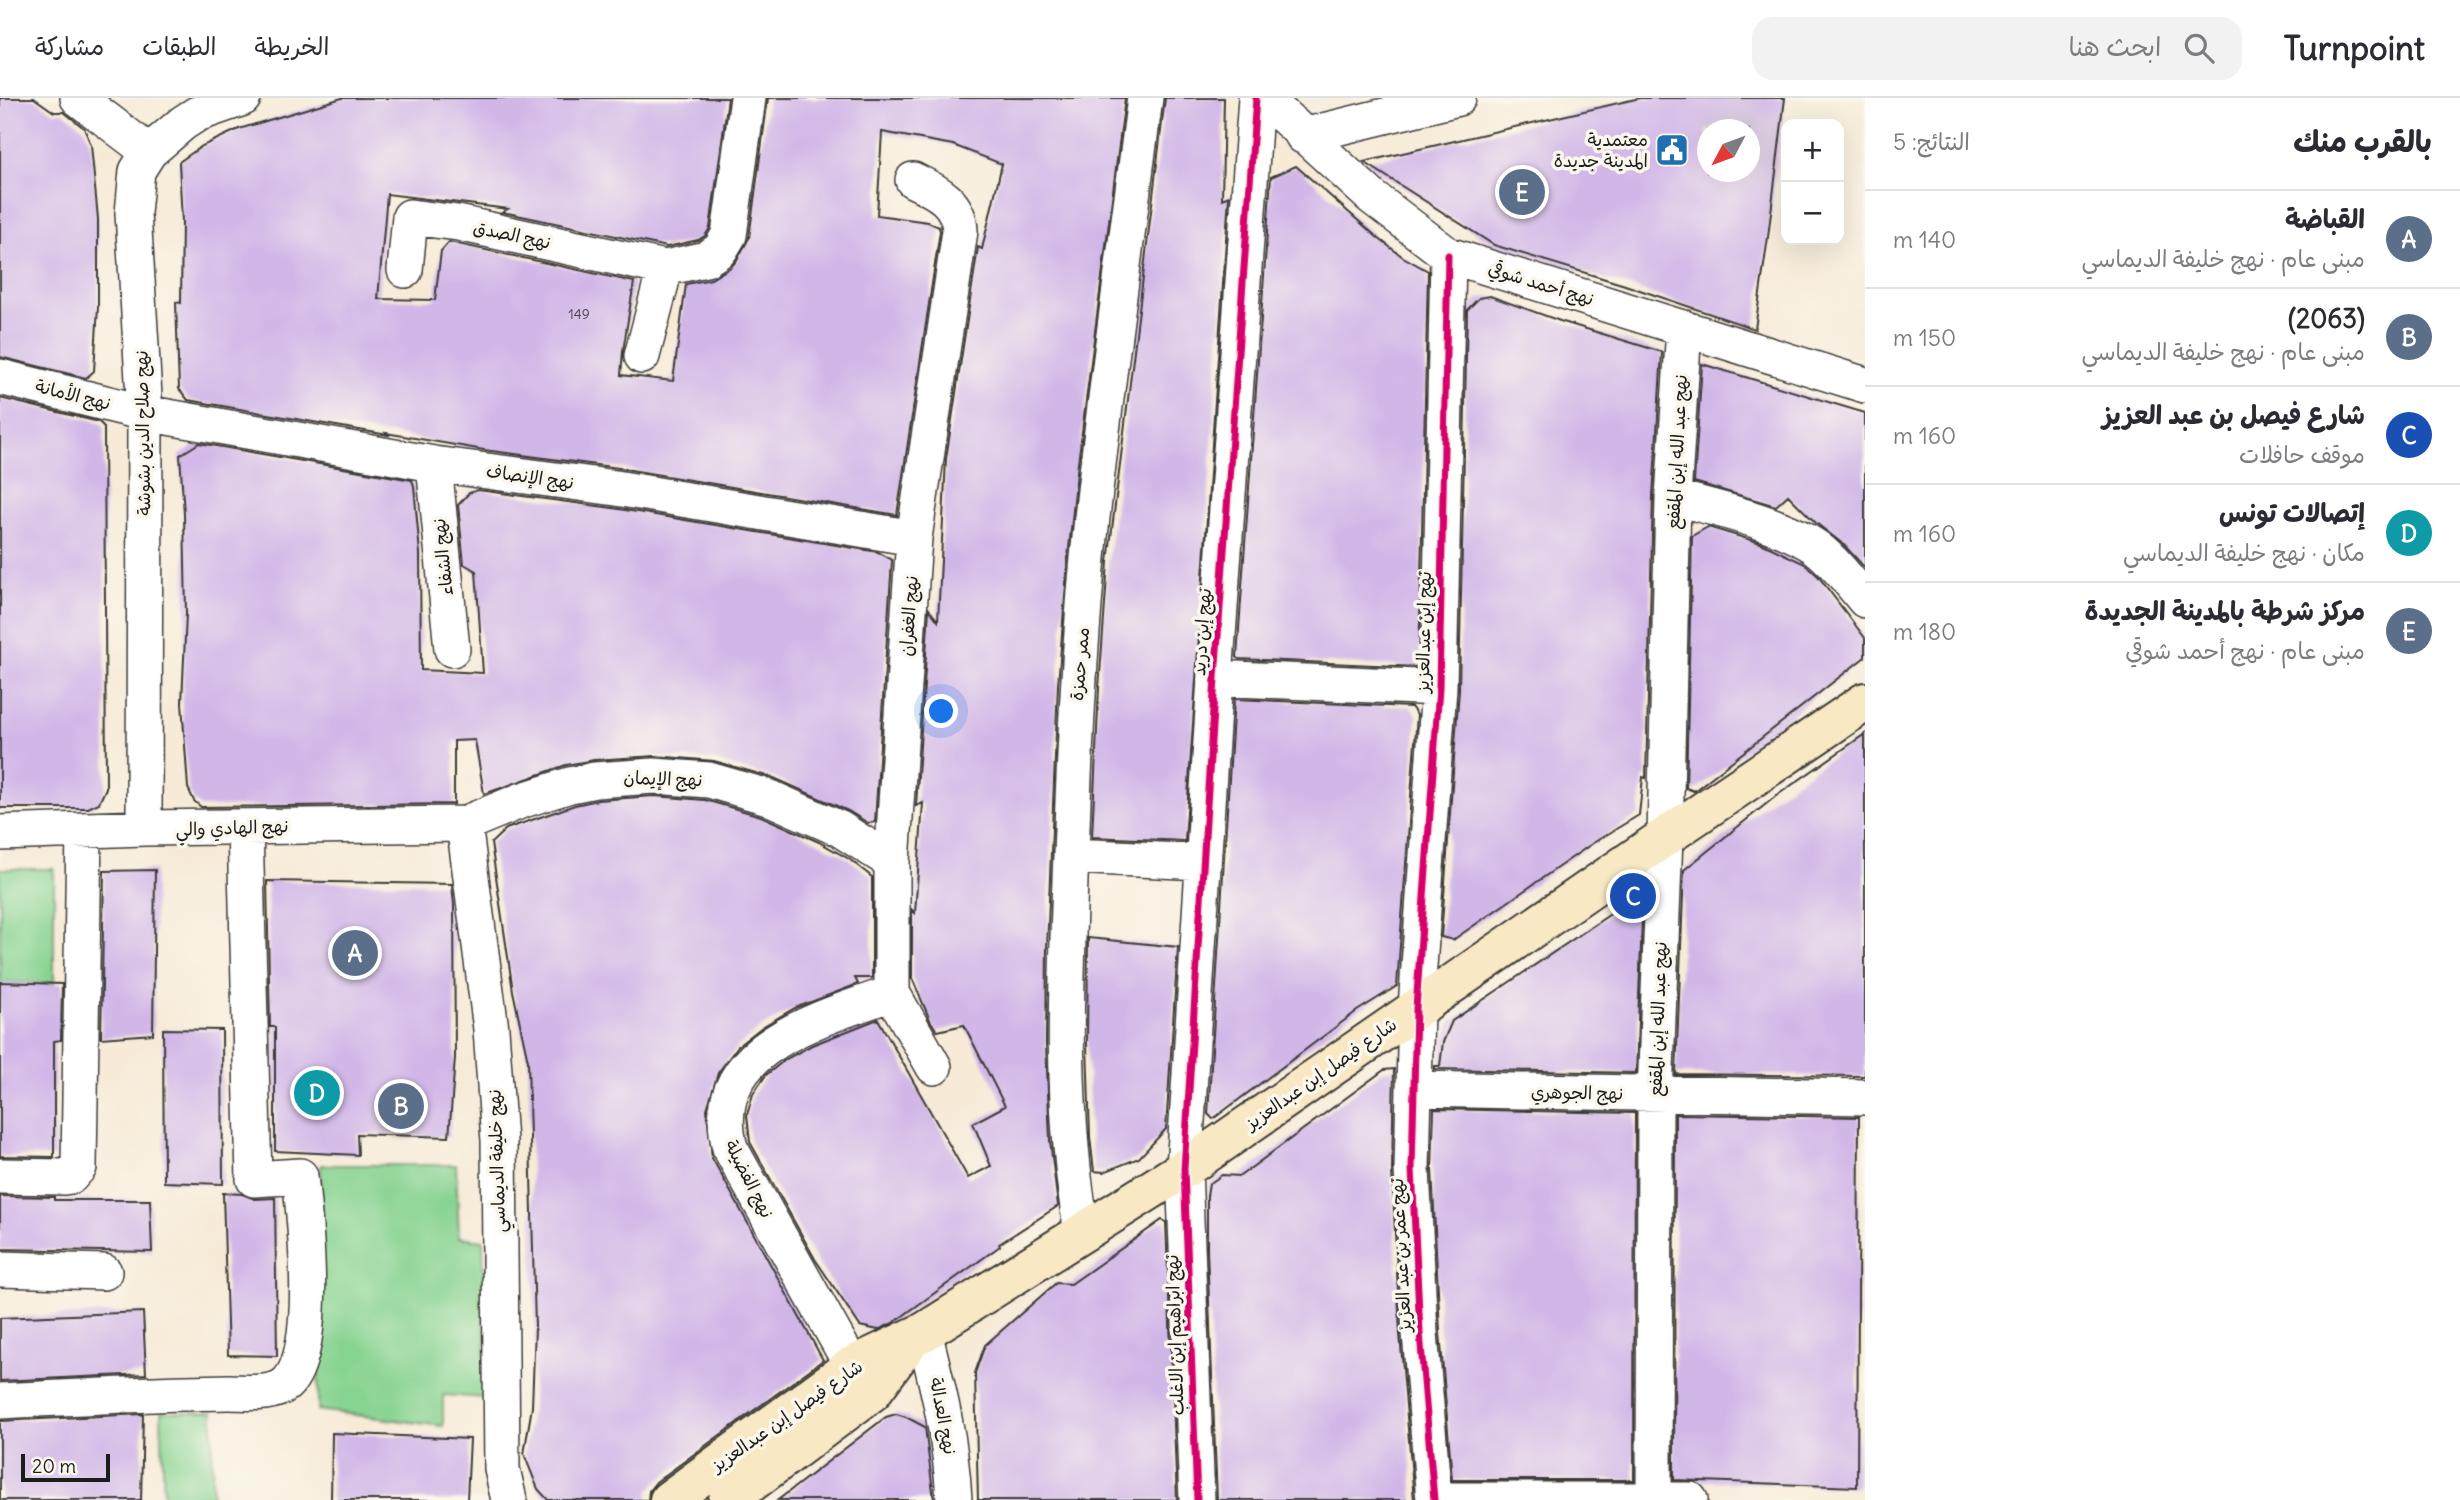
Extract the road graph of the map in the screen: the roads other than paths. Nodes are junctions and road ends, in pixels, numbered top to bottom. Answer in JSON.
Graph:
{"nodes":[{"id":1,"x":78,"y":98,"type":"edge"},
{"id":2,"x":243,"y":98,"type":"edge"},
{"id":3,"x":748,"y":98,"type":"edge"},
{"id":4,"x":1144,"y":98,"type":"edge"},
{"id":5,"x":1256,"y":98,"type":"edge"},
{"id":6,"x":1264,"y":98,"type":"edge"},
{"id":7,"x":1458,"y":98,"type":"edge"},
{"id":8,"x":1303,"y":136,"type":"junction"},
{"id":9,"x":149,"y":152,"type":"junction"},
{"id":10,"x":913,"y":180,"type":"dead end"},
{"id":11,"x":1448,"y":255,"type":"junction"},
{"id":12,"x":665,"y":268,"type":"junction"},
{"id":13,"x":405,"y":270,"type":"dead end"},
{"id":14,"x":1684,"y":328,"type":"junction"},
{"id":15,"x":642,"y":356,"type":"dead end"},
{"id":16,"x":0,"y":377,"type":"edge"},
{"id":17,"x":1865,"y":384,"type":"edge"},
{"id":18,"x":145,"y":412,"type":"junction"},
{"id":19,"x":434,"y":464,"type":"junction"},
{"id":20,"x":1673,"y":497,"type":"junction"},
{"id":21,"x":914,"y":537,"type":"junction"},
{"id":22,"x":1865,"y":600,"type":"edge"},
{"id":23,"x":452,"y":649,"type":"dead end"},
{"id":24,"x":1215,"y":678,"type":"junction"},
{"id":25,"x":1439,"y":688,"type":"junction"},
{"id":26,"x":1865,"y":702,"type":"edge"},
{"id":27,"x":464,"y":824,"type":"junction"},
{"id":28,"x":245,"y":827,"type":"junction"},
{"id":29,"x":144,"y":828,"type":"junction"},
{"id":30,"x":84,"y":830,"type":"junction"},
{"id":31,"x":0,"y":833,"type":"edge"},
{"id":32,"x":1665,"y":837,"type":"junction"},
{"id":33,"x":1071,"y":856,"type":"junction"},
{"id":34,"x":892,"y":862,"type":"junction"},
{"id":35,"x":1203,"y":862,"type":"junction"},
{"id":36,"x":892,"y":993,"type":"junction"},
{"id":37,"x":1416,"y":1008,"type":"junction"},
{"id":38,"x":934,"y":1067,"type":"dead end"},
{"id":39,"x":1414,"y":1089,"type":"junction"},
{"id":40,"x":1655,"y":1095,"type":"junction"},
{"id":41,"x":1865,"y":1097,"type":"edge"},
{"id":42,"x":1184,"y":1169,"type":"junction"},
{"id":43,"x":0,"y":1176,"type":"edge"},
{"id":44,"x":1082,"y":1232,"type":"junction"},
{"id":45,"x":0,"y":1269,"type":"edge"},
{"id":46,"x":104,"y":1272,"type":"dead end"},
{"id":47,"x":917,"y":1336,"type":"junction"},
{"id":48,"x":862,"y":1379,"type":"junction"},
{"id":49,"x":0,"y":1401,"type":"edge"},
{"id":50,"x":1667,"y":1499,"type":"edge"},
{"id":51,"x":509,"y":1500,"type":"edge"},
{"id":52,"x":669,"y":1500,"type":"edge"},
{"id":53,"x":728,"y":1500,"type":"edge"},
{"id":54,"x":954,"y":1500,"type":"edge"},
{"id":55,"x":1197,"y":1500,"type":"edge"},
{"id":56,"x":1434,"y":1500,"type":"edge"},
{"id":57,"x":1690,"y":1500,"type":"edge"}],
"edges":[{"from":1,"to":9,"type":"street"},
{"from":2,"to":9,"type":"street","name":"نهج صلاح الدين بشوشة"},
{"from":3,"to":12,"type":"street","name":"نهج الصدق"},
{"from":4,"to":33,"type":"street","name":"ممر حمزة"},
{"from":5,"to":24,"type":"street","name":"نهج إبن دريد"},
{"from":6,"to":8,"type":"street","name":"نهج أحمد شوقي"},
{"from":7,"to":8,"type":"street"},
{"from":8,"to":11,"type":"street","name":"نهج أحمد شوقي"},
{"from":9,"to":18,"type":"street","name":"نهج صلاح الدين بشوشة"},
{"from":10,"to":21,"type":"street","name":"نهج الغفران"},
{"from":11,"to":14,"type":"street","name":"نهج أحمد شوقي"},
{"from":11,"to":25,"type":"street","name":"نهج إبن عبدالعزيز"},
{"from":12,"to":13,"type":"street","name":"نهج الصدق"},
{"from":12,"to":15,"type":"street"},
{"from":14,"to":17,"type":"street","name":"نهج أحمد شوقي"},
{"from":14,"to":20,"type":"street","name":"نهج عبد الله إبن المقفع"},
{"from":16,"to":18,"type":"street","name":"نهج الأمانة"},
{"from":18,"to":19,"type":"street","name":"نهج الإنصاف"},
{"from":18,"to":29,"type":"street","name":"نهج صلاح الدين بشوشة"},
{"from":19,"to":21,"type":"street","name":"نهج الإنصاف"},
{"from":19,"to":23,"type":"street","name":"نهج الشفاء"},
{"from":20,"to":22,"type":"street"},
{"from":20,"to":32,"type":"street","name":"نهج عبد الله إبن المقفع"},
{"from":21,"to":34,"type":"street","name":"نهج الغفران"},
{"from":24,"to":25,"type":"street"},
{"from":24,"to":35,"type":"street","name":"نهج إبن دريد"},
{"from":25,"to":37,"type":"street","name":"نهج إبن عبدالعزيز"},
{"from":26,"to":32,"type":"main road","name":"شارع فيصل إبن عبدالعزيز"},
{"from":27,"to":28,"type":"street","name":"نهج الهادي والي"},
{"from":27,"to":34,"type":"street","name":"نهج الإيمان"},
{"from":27,"to":51,"type":"street","name":"نهج خليفة الديماسي"},
{"from":28,"to":29,"type":"street","name":"نهج الهادي والي"},
{"from":28,"to":49,"type":"street"},
{"from":29,"to":30,"type":"street","name":"نهج الهادي والي"},
{"from":30,"to":31,"type":"street","name":"نهج الهادي والي"},
{"from":30,"to":43,"type":"street"},
{"from":32,"to":37,"type":"main road","name":"شارع فيصل إبن عبدالعزيز"},
{"from":32,"to":40,"type":"street","name":"نهج عبد الله إبن المقفع"},
{"from":33,"to":35,"type":"street"},
{"from":33,"to":44,"type":"street","name":"ممر حمزة"},
{"from":34,"to":36,"type":"street","name":"نهج الغفران"},
{"from":35,"to":42,"type":"street","name":"نهج إبن دريد"},
{"from":36,"to":38,"type":"street","name":"نهج الغفران"},
{"from":36,"to":48,"type":"street","name":"نهج الفضيلة"},
{"from":37,"to":39,"type":"street","name":"نهج عمر بن عبد العزيز"},
{"from":37,"to":42,"type":"main road","name":"شارع فيصل إبن عبدالعزيز"},
{"from":39,"to":40,"type":"street","name":"نهج الجوهري"},
{"from":39,"to":56,"type":"street","name":"نهج عمر بن عبد العزيز"},
{"from":40,"to":41,"type":"street","name":"نهج الجوهري"},
{"from":40,"to":50,"type":"street","name":"نهج عبد الله إبن المقفع"},
{"from":42,"to":44,"type":"main road","name":"شارع فيصل إبن عبدالعزيز"},
{"from":42,"to":55,"type":"street","name":"نهج ابراهيم إبن الاغلب"},
{"from":44,"to":47,"type":"main road","name":"شارع فيصل إبن عبدالعزيز"},
{"from":45,"to":46,"type":"street"},
{"from":47,"to":48,"type":"main road","name":"شارع فيصل إبن عبدالعزيز"},
{"from":47,"to":54,"type":"street","name":"نهج العدالة"},
{"from":48,"to":52,"type":"main road","name":"شارع فيصل إبن عبدالعزيز"},
{"from":48,"to":53,"type":"main road","name":"شارع فيصل إبن عبدالعزيز"},
{"from":50,"to":56,"type":"street"},
{"from":50,"to":57,"type":"street"}]}
